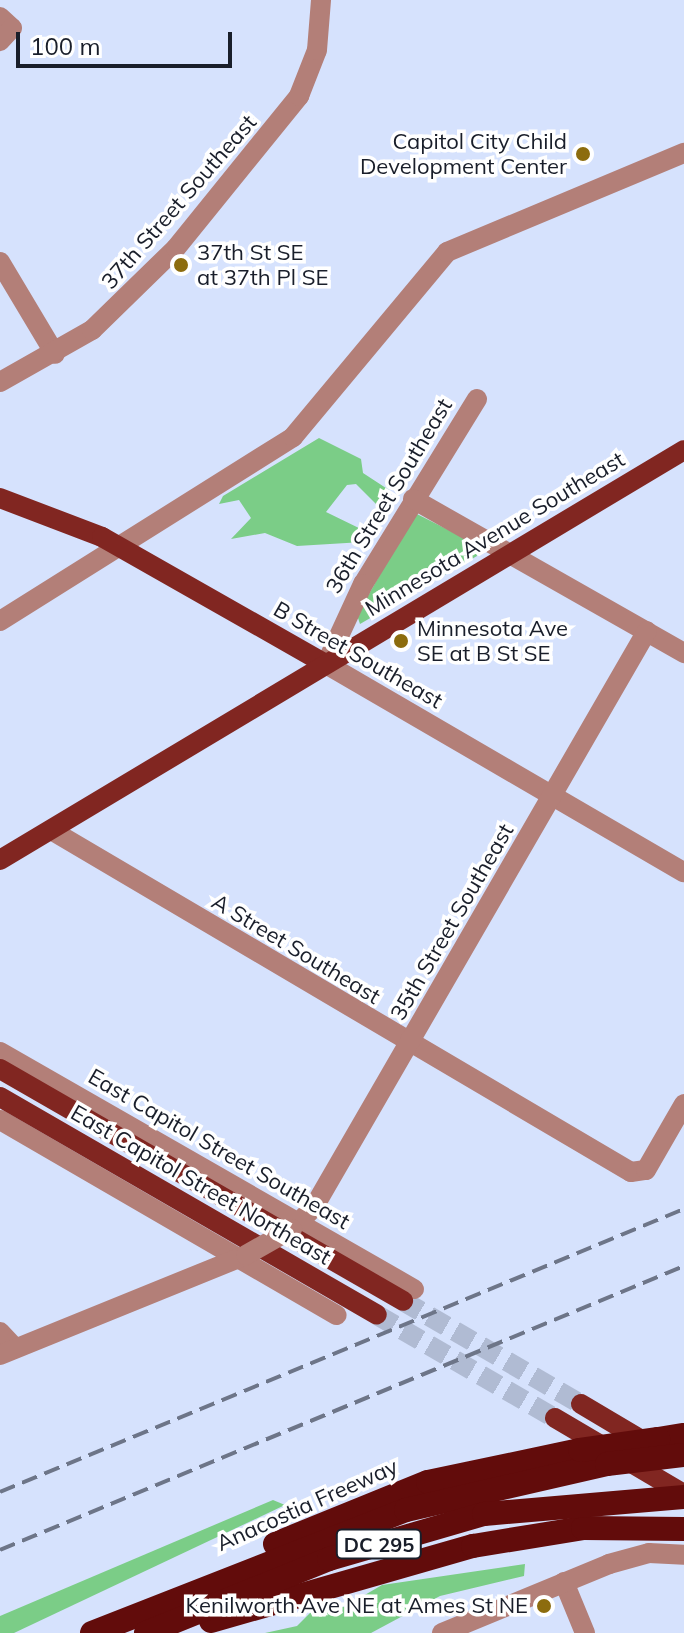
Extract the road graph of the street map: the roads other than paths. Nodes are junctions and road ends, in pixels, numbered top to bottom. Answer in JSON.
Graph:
{"nodes":[{"id":1,"x":321,"y":0,"type":"edge"},
{"id":2,"x":0,"y":17,"type":"edge"},
{"id":3,"x":0,"y":41,"type":"edge"},
{"id":4,"x":684,"y":153,"type":"edge"},
{"id":5,"x":0,"y":262,"type":"edge"},
{"id":6,"x":55,"y":354,"type":"junction"},
{"id":7,"x":0,"y":382,"type":"edge"},
{"id":8,"x":477,"y":399,"type":"dead end"},
{"id":9,"x":684,"y":450,"type":"edge"},
{"id":10,"x":684,"y":457,"type":"edge"},
{"id":11,"x":0,"y":498,"type":"edge"},
{"id":12,"x":413,"y":499,"type":"junction"},
{"id":13,"x":120,"y":546,"type":"junction"},
{"id":14,"x":514,"y":555,"type":"junction"},
{"id":15,"x":0,"y":621,"type":"edge"},
{"id":16,"x":647,"y":631,"type":"junction"},
{"id":17,"x":684,"y":653,"type":"edge"},
{"id":18,"x":328,"y":665,"type":"junction"},
{"id":19,"x":553,"y":795,"type":"junction"},
{"id":20,"x":51,"y":830,"type":"junction"},
{"id":21,"x":0,"y":860,"type":"edge"},
{"id":22,"x":684,"y":872,"type":"edge"},
{"id":23,"x":409,"y":1044,"type":"junction"},
{"id":24,"x":0,"y":1052,"type":"edge"},
{"id":25,"x":0,"y":1069,"type":"edge"},
{"id":26,"x":0,"y":1097,"type":"edge"},
{"id":27,"x":684,"y":1104,"type":"edge"},
{"id":28,"x":0,"y":1120,"type":"edge"},
{"id":29,"x":297,"y":1226,"type":"junction"},
{"id":30,"x":243,"y":1257,"type":"junction"},
{"id":31,"x":408,"y":1295,"type":"joint"},
{"id":32,"x":337,"y":1315,"type":"dead end"},
{"id":33,"x":377,"y":1315,"type":"tunnel mouth"},
{"id":34,"x":0,"y":1332,"type":"edge"},
{"id":35,"x":8,"y":1351,"type":"edge"},
{"id":36,"x":581,"y":1404,"type":"tunnel mouth"},
{"id":37,"x":555,"y":1418,"type":"tunnel mouth"},
{"id":38,"x":684,"y":1435,"type":"edge"},
{"id":39,"x":684,"y":1455,"type":"edge"},
{"id":40,"x":684,"y":1465,"type":"edge"},
{"id":41,"x":684,"y":1495,"type":"edge"},
{"id":42,"x":684,"y":1529,"type":"edge"},
{"id":43,"x":684,"y":1555,"type":"edge"},
{"id":44,"x":564,"y":1582,"type":"junction"},
{"id":45,"x":147,"y":1622,"type":"edge"},
{"id":46,"x":92,"y":1633,"type":"edge"},
{"id":47,"x":174,"y":1633,"type":"edge"},
{"id":48,"x":442,"y":1633,"type":"edge"},
{"id":49,"x":585,"y":1633,"type":"edge"}],
"edges":[{"from":1,"to":6,"type":"street","name":"37th Street Southeast"},
{"from":2,"to":3,"type":"street"},
{"from":4,"to":13,"type":"street"},
{"from":5,"to":6,"type":"street"},
{"from":6,"to":7,"type":"street","name":"37th Street Southeast"},
{"from":8,"to":12,"type":"street","name":"36th Street Southeast"},
{"from":9,"to":14,"type":"main road","name":"Minnesota Avenue Southeast"},
{"from":10,"to":14,"type":"main road","name":"Minnesota Avenue Southeast"},
{"from":11,"to":13,"type":"main road","name":"B Street Southeast"},
{"from":12,"to":14,"type":"street"},
{"from":12,"to":18,"type":"street","name":"36th Street Southeast"},
{"from":13,"to":15,"type":"street"},
{"from":13,"to":18,"type":"main road","name":"B Street Southeast"},
{"from":14,"to":16,"type":"street"},
{"from":14,"to":18,"type":"main road","name":"Minnesota Avenue Southeast"},
{"from":16,"to":17,"type":"street"},
{"from":16,"to":19,"type":"street","name":"35th Street Southeast"},
{"from":18,"to":19,"type":"street","name":"B Street Southeast"},
{"from":18,"to":20,"type":"main road","name":"Minnesota Avenue Southeast"},
{"from":19,"to":22,"type":"street","name":"B Street Southeast"},
{"from":19,"to":23,"type":"street","name":"35th Street Southeast"},
{"from":20,"to":21,"type":"main road","name":"Minnesota Avenue Southeast"},
{"from":20,"to":23,"type":"street","name":"A Street Southeast"},
{"from":23,"to":27,"type":"street","name":"A Street Southeast"},
{"from":23,"to":29,"type":"street","name":"35th Street Southeast"},
{"from":24,"to":29,"type":"street","name":"East Capitol Street Southeast"},
{"from":25,"to":31,"type":"main road","name":"East Capitol Street Southeast"},
{"from":26,"to":33,"type":"main road","name":"East Capitol Street Northeast"},
{"from":28,"to":30,"type":"street","name":"East Capitol Street Northeast"},
{"from":29,"to":30,"type":"street","bridge":true},
{"from":29,"to":31,"type":"street","name":"East Capitol Street Southeast"},
{"from":30,"to":32,"type":"street","name":"East Capitol Street Northeast"},
{"from":30,"to":35,"type":"street"},
{"from":34,"to":35,"type":"street"},
{"from":36,"to":40,"type":"main road"},
{"from":37,"to":41,"type":"main road"},
{"from":38,"to":45,"type":"highway","name":"Anacostia Freeway","number":"DC 295","bridge":true},
{"from":39,"to":45,"type":"highway","bridge":true},
{"from":41,"to":45,"type":"highway","number":"DC 295"},
{"from":42,"to":47,"type":"highway"},
{"from":43,"to":44,"type":"street"},
{"from":44,"to":48,"type":"street"},
{"from":44,"to":49,"type":"street"},
{"from":45,"to":46,"type":"highway","number":"DC 295"}]}
